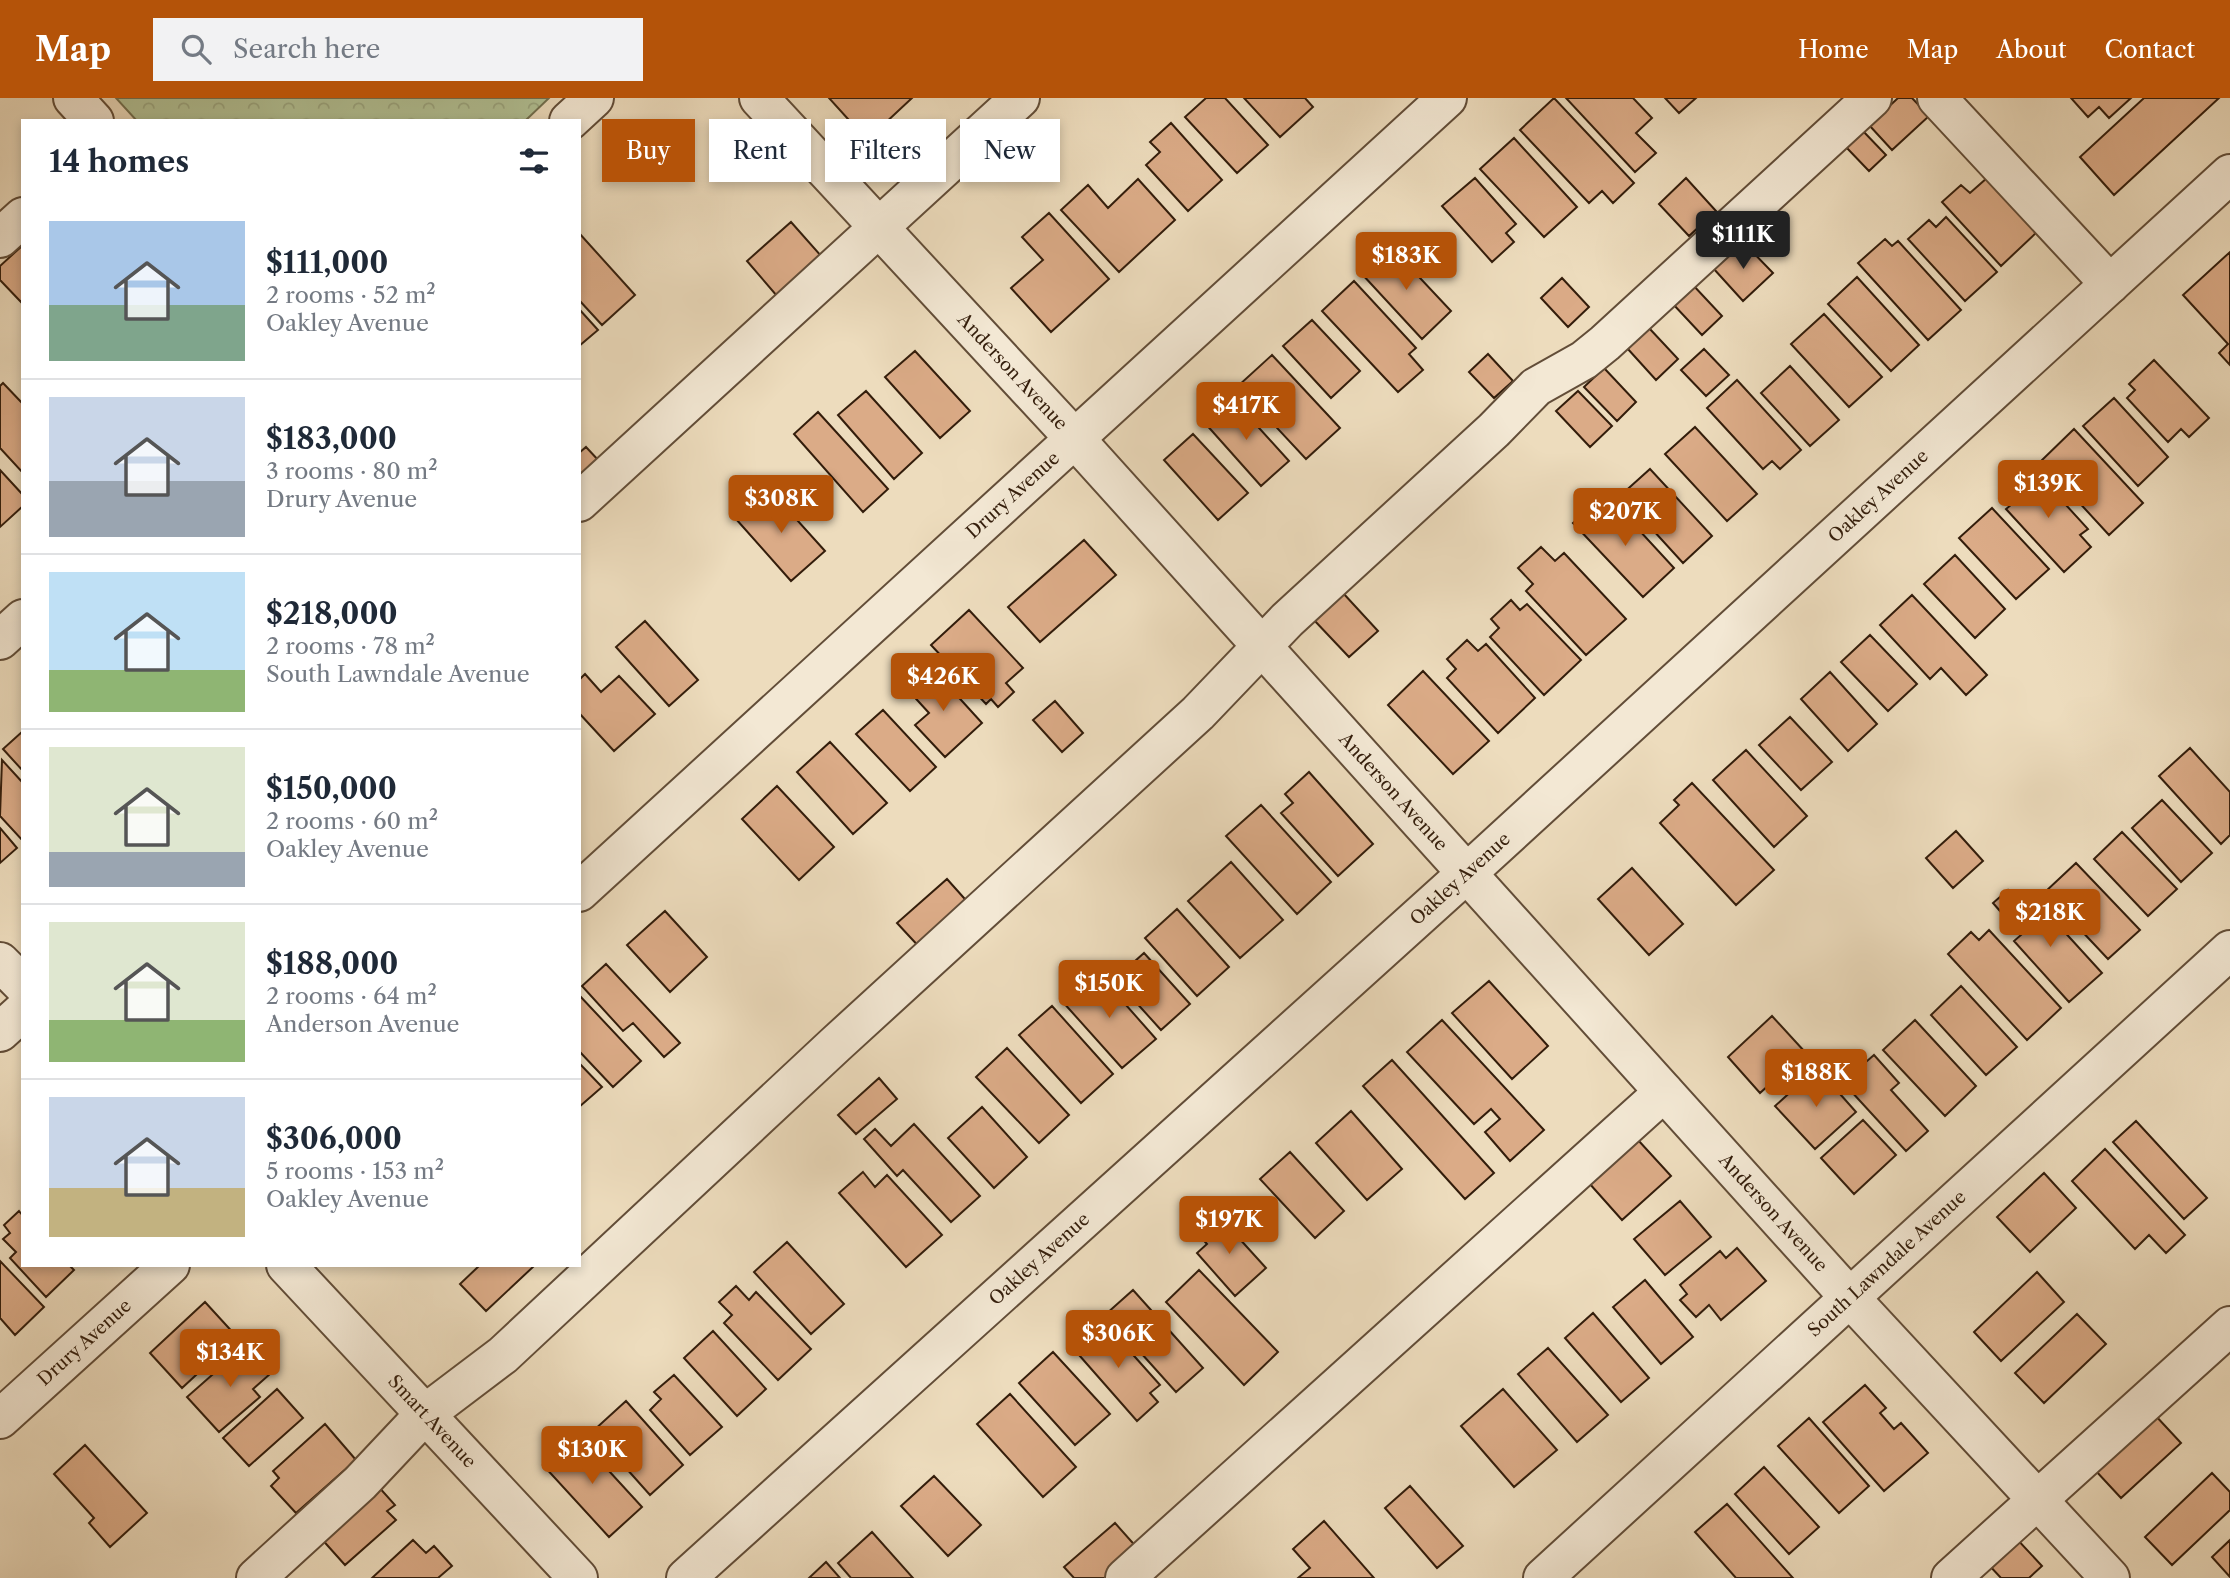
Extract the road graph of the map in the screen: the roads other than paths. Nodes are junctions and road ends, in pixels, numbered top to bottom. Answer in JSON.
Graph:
{"nodes":[{"id":1,"x":73,"y":98,"type":"edge"},
{"id":2,"x":594,"y":98,"type":"edge"},
{"id":3,"x":759,"y":98,"type":"edge"},
{"id":4,"x":1020,"y":98,"type":"edge"},
{"id":5,"x":1447,"y":98,"type":"edge"},
{"id":6,"x":1872,"y":98,"type":"edge"},
{"id":7,"x":1937,"y":98,"type":"edge"},
{"id":8,"x":92,"y":119,"type":"edge"},
{"id":9,"x":571,"y":119,"type":"edge"},
{"id":10,"x":2230,"y":174,"type":"edge"},
{"id":11,"x":21,"y":219,"type":"edge"},
{"id":12,"x":878,"y":229,"type":"junction"},
{"id":13,"x":0,"y":238,"type":"edge"},
{"id":14,"x":2110,"y":284,"type":"junction"},
{"id":15,"x":1074,"y":439,"type":"junction"},
{"id":16,"x":581,"y":500,"type":"edge"},
{"id":17,"x":21,"y":621,"type":"edge"},
{"id":18,"x":0,"y":640,"type":"edge"},
{"id":19,"x":1262,"y":646,"type":"junction"},
{"id":20,"x":1467,"y":873,"type":"junction"},
{"id":21,"x":581,"y":890,"type":"edge"},
{"id":22,"x":2230,"y":950,"type":"edge"},
{"id":23,"x":0,"y":961,"type":"edge"},
{"id":24,"x":21,"y":983,"type":"edge"},
{"id":25,"x":21,"y":1013,"type":"edge"},
{"id":26,"x":0,"y":1032,"type":"edge"},
{"id":27,"x":1664,"y":1092,"type":"junction"},
{"id":28,"x":168,"y":1267,"type":"edge"},
{"id":29,"x":288,"y":1267,"type":"edge"},
{"id":30,"x":1850,"y":1299,"type":"junction"},
{"id":31,"x":2230,"y":1326,"type":"edge"},
{"id":32,"x":425,"y":1414,"type":"junction"},
{"id":33,"x":0,"y":1419,"type":"edge"},
{"id":34,"x":2039,"y":1500,"type":"junction"},
{"id":35,"x":256,"y":1578,"type":"edge"},
{"id":36,"x":578,"y":1578,"type":"edge"},
{"id":37,"x":686,"y":1578,"type":"edge"},
{"id":38,"x":1125,"y":1578,"type":"edge"},
{"id":39,"x":1543,"y":1578,"type":"edge"},
{"id":40,"x":1951,"y":1578,"type":"edge"},
{"id":41,"x":2110,"y":1578,"type":"edge"}],
"edges":[{"from":1,"to":8,"type":"street"},
{"from":2,"to":9,"type":"street"},
{"from":3,"to":12,"type":"street","name":"Anderson Avenue"},
{"from":4,"to":12,"type":"street"},
{"from":5,"to":15,"type":"street","name":"Drury Avenue"},
{"from":6,"to":19,"type":"street"},
{"from":7,"to":14,"type":"street"},
{"from":10,"to":14,"type":"street","name":"Oakley Avenue"},
{"from":11,"to":13,"type":"street"},
{"from":12,"to":15,"type":"street","name":"Anderson Avenue"},
{"from":12,"to":16,"type":"street"},
{"from":14,"to":20,"type":"street","name":"Oakley Avenue"},
{"from":15,"to":19,"type":"street","name":"Anderson Avenue"},
{"from":15,"to":21,"type":"street","name":"Drury Avenue"},
{"from":17,"to":18,"type":"street"},
{"from":19,"to":20,"type":"street","name":"Anderson Avenue"},
{"from":19,"to":32,"type":"street"},
{"from":20,"to":27,"type":"street","name":"Anderson Avenue"},
{"from":20,"to":37,"type":"street","name":"Oakley Avenue"},
{"from":22,"to":30,"type":"street","name":"South Lawndale Avenue"},
{"from":23,"to":24,"type":"street"},
{"from":25,"to":26,"type":"street"},
{"from":27,"to":30,"type":"street","name":"Anderson Avenue"},
{"from":27,"to":38,"type":"street"},
{"from":28,"to":33,"type":"street","name":"Drury Avenue"},
{"from":29,"to":32,"type":"street","name":"Smart Avenue"},
{"from":30,"to":34,"type":"street","name":"Anderson Avenue"},
{"from":30,"to":39,"type":"street","name":"South Lawndale Avenue"},
{"from":31,"to":34,"type":"street"},
{"from":32,"to":35,"type":"street"},
{"from":32,"to":36,"type":"street","name":"Smart Avenue"},
{"from":34,"to":40,"type":"street"},
{"from":34,"to":41,"type":"street","name":"Anderson Avenue"}]}
